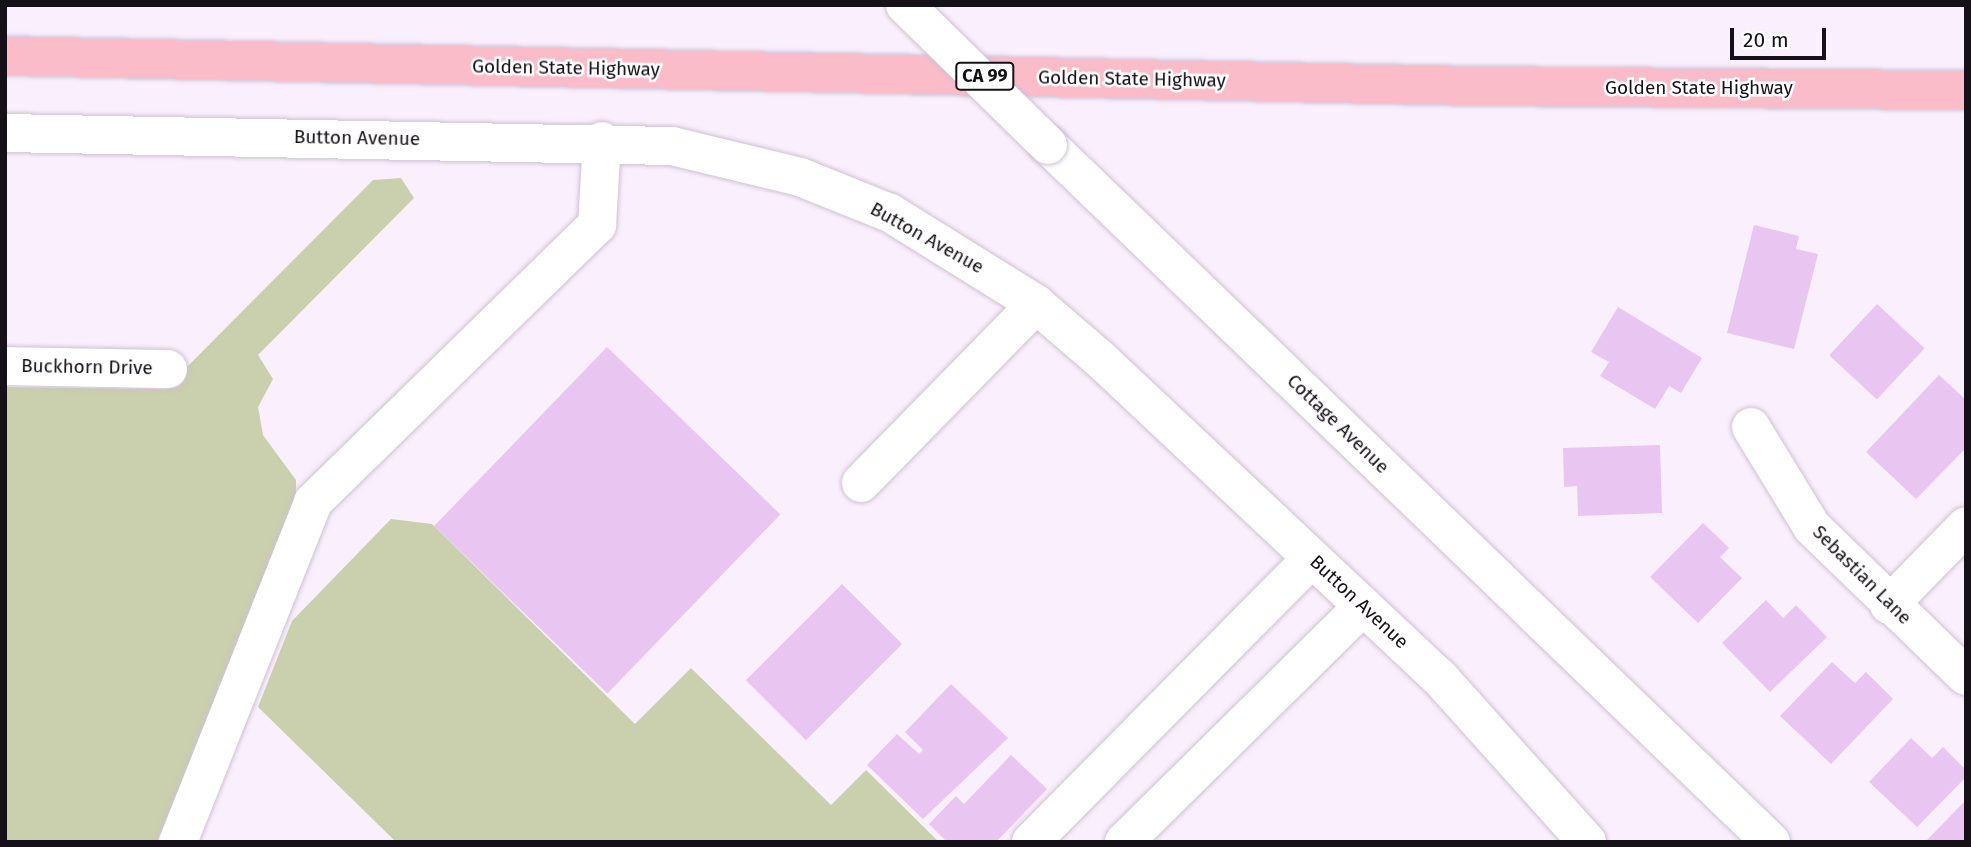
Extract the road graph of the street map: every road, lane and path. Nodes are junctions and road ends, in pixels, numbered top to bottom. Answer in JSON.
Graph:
{"nodes":[{"id":1,"x":905,"y":5,"type":"edge"},
{"id":2,"x":5,"y":56,"type":"edge"},
{"id":3,"x":1966,"y":90,"type":"edge"},
{"id":4,"x":5,"y":133,"type":"edge"},
{"id":5,"x":601,"y":141,"type":"junction"},
{"id":6,"x":1036,"y":304,"type":"junction"},
{"id":7,"x":5,"y":366,"type":"edge"},
{"id":8,"x":168,"y":369,"type":"dead end"},
{"id":9,"x":1751,"y":427,"type":"dead end"},
{"id":10,"x":861,"y":483,"type":"dead end"},
{"id":11,"x":1966,"y":526,"type":"edge"},
{"id":12,"x":1311,"y":559,"type":"junction"},
{"id":13,"x":1889,"y":605,"type":"junction"},
{"id":14,"x":1363,"y":606,"type":"junction"},
{"id":15,"x":1966,"y":676,"type":"edge"},
{"id":16,"x":178,"y":842,"type":"edge"},
{"id":17,"x":1031,"y":842,"type":"edge"},
{"id":18,"x":1124,"y":842,"type":"edge"},
{"id":19,"x":1587,"y":842,"type":"edge"},
{"id":20,"x":1771,"y":842,"type":"edge"}],
"edges":[{"from":1,"to":20,"type":"street","name":"Cottage Avenue","bridge":true},
{"from":2,"to":3,"type":"highway","name":"Golden State Highway","number":"CA 99"},
{"from":4,"to":5,"type":"street","name":"Button Avenue"},
{"from":5,"to":6,"type":"street","name":"Button Avenue"},
{"from":5,"to":16,"type":"street"},
{"from":6,"to":10,"type":"street"},
{"from":6,"to":12,"type":"street","name":"Button Avenue"},
{"from":7,"to":8,"type":"street","name":"Buckhorn Drive"},
{"from":9,"to":13,"type":"street","name":"Sebastian Lane"},
{"from":11,"to":13,"type":"street"},
{"from":12,"to":14,"type":"street","name":"Button Avenue"},
{"from":12,"to":17,"type":"street"},
{"from":13,"to":15,"type":"street","name":"Sebastian Lane"},
{"from":14,"to":18,"type":"street"},
{"from":14,"to":19,"type":"street","name":"Button Avenue"}]}
